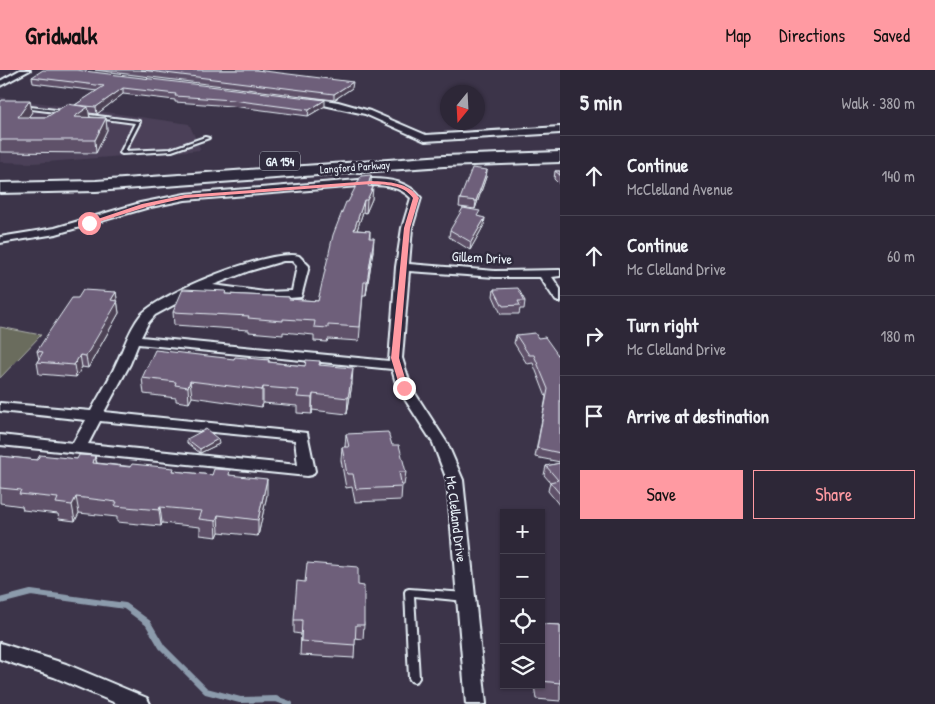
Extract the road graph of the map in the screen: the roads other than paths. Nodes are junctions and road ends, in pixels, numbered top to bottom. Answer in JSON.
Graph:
{"nodes":[{"id":1,"x":26,"y":70,"type":"edge"},
{"id":2,"x":0,"y":84,"type":"edge"},
{"id":3,"x":302,"y":98,"type":"edge"},
{"id":4,"x":20,"y":106,"type":"edge"},
{"id":5,"x":69,"y":113,"type":"edge"},
{"id":6,"x":79,"y":114,"type":"edge"},
{"id":7,"x":560,"y":130,"type":"edge"},
{"id":8,"x":207,"y":138,"type":"dead end"},
{"id":9,"x":560,"y":143,"type":"edge"},
{"id":10,"x":560,"y":147,"type":"edge"},
{"id":11,"x":492,"y":148,"type":"junction"},
{"id":12,"x":560,"y":157,"type":"edge"},
{"id":13,"x":0,"y":177,"type":"edge"},
{"id":14,"x":0,"y":188,"type":"edge"},
{"id":15,"x":0,"y":240,"type":"edge"},
{"id":16,"x":402,"y":267,"type":"junction"},
{"id":17,"x":546,"y":274,"type":"junction"},
{"id":18,"x":560,"y":274,"type":"edge"},
{"id":19,"x":200,"y":286,"type":"junction"},
{"id":20,"x":560,"y":298,"type":"edge"},
{"id":21,"x":133,"y":340,"type":"junction"},
{"id":22,"x":397,"y":366,"type":"junction"},
{"id":23,"x":0,"y":407,"type":"edge"},
{"id":24,"x":96,"y":415,"type":"junction"},
{"id":25,"x":0,"y":440,"type":"edge"},
{"id":26,"x":80,"y":446,"type":"junction"},
{"id":27,"x":466,"y":598,"type":"junction"},
{"id":28,"x":0,"y":651,"type":"edge"},
{"id":29,"x":414,"y":678,"type":"dead end"},
{"id":30,"x":140,"y":704,"type":"edge"},
{"id":31,"x":476,"y":704,"type":"edge"}],
"edges":[{"from":1,"to":2,"type":"street"},
{"from":3,"to":7,"type":"street"},
{"from":4,"to":5,"type":"lane"},
{"from":6,"to":8,"type":"lane"},
{"from":9,"to":11,"type":"highway"},
{"from":10,"to":11,"type":"highway","name":"Langford Parkway","number":"GA 154"},
{"from":11,"to":13,"type":"highway","name":"Langford Parkway","number":"GA 154"},
{"from":12,"to":14,"type":"highway","name":"Langford Parkway","number":"GA 154"},
{"from":15,"to":16,"type":"street","name":"Mc Clelland Drive"},
{"from":16,"to":17,"type":"street","name":"Gillem Drive"},
{"from":16,"to":22,"type":"street","name":"Mc Clelland Drive"},
{"from":17,"to":18,"type":"street","name":"Gillem Drive"},
{"from":17,"to":20,"type":"street"},
{"from":19,"to":19,"type":"street"},
{"from":19,"to":21,"type":"street"},
{"from":21,"to":22,"type":"street"},
{"from":21,"to":24,"type":"street"},
{"from":22,"to":27,"type":"street","name":"Mc Clelland Drive"},
{"from":23,"to":24,"type":"street"},
{"from":24,"to":26,"type":"street"},
{"from":24,"to":26,"type":"street"},
{"from":25,"to":26,"type":"street"},
{"from":27,"to":29,"type":"lane"},
{"from":27,"to":31,"type":"street","name":"Mc Clelland Drive"},
{"from":28,"to":30,"type":"street"}]}
